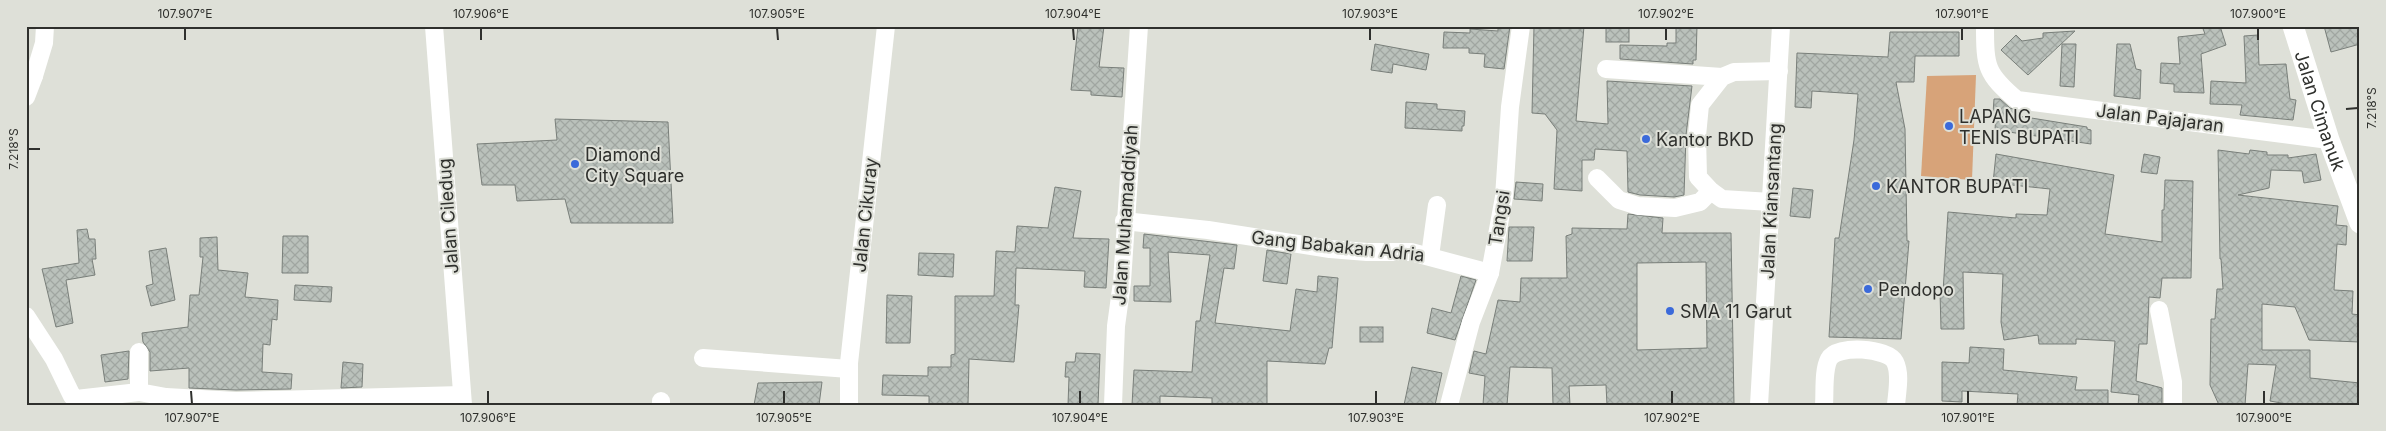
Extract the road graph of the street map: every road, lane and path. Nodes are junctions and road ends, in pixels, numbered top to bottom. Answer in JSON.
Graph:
{"nodes":[{"id":1,"x":44,"y":26,"type":"edge"},
{"id":2,"x":434,"y":26,"type":"edge"},
{"id":3,"x":886,"y":26,"type":"edge"},
{"id":4,"x":1139,"y":26,"type":"edge"},
{"id":5,"x":1521,"y":26,"type":"edge"},
{"id":6,"x":1781,"y":26,"type":"edge"},
{"id":7,"x":1985,"y":26,"type":"edge"},
{"id":8,"x":2293,"y":26,"type":"edge"},
{"id":9,"x":1606,"y":69,"type":"dead end"},
{"id":10,"x":1779,"y":72,"type":"junction"},
{"id":11,"x":30,"y":76,"type":"edge"},
{"id":12,"x":1722,"y":77,"type":"junction"},
{"id":13,"x":26,"y":97,"type":"edge"},
{"id":14,"x":2329,"y":140,"type":"junction"},
{"id":15,"x":1597,"y":178,"type":"dead end"},
{"id":16,"x":1710,"y":191,"type":"junction"},
{"id":17,"x":1771,"y":202,"type":"junction"},
{"id":18,"x":1437,"y":205,"type":"dead end"},
{"id":19,"x":1124,"y":221,"type":"junction"},
{"id":20,"x":2360,"y":223,"type":"edge"},
{"id":21,"x":1430,"y":256,"type":"junction"},
{"id":22,"x":1490,"y":273,"type":"junction"},
{"id":23,"x":2159,"y":310,"type":"dead end"},
{"id":24,"x":26,"y":316,"type":"edge"},
{"id":25,"x":139,"y":352,"type":"dead end"},
{"id":26,"x":703,"y":358,"type":"dead end"},
{"id":27,"x":849,"y":369,"type":"junction"},
{"id":28,"x":139,"y":392,"type":"junction"},
{"id":29,"x":462,"y":400,"type":"edge"},
{"id":30,"x":848,"y":405,"type":"edge"},
{"id":31,"x":1113,"y":405,"type":"edge"},
{"id":32,"x":1450,"y":405,"type":"edge"},
{"id":33,"x":1758,"y":405,"type":"edge"},
{"id":34,"x":1824,"y":405,"type":"edge"},
{"id":35,"x":1896,"y":405,"type":"edge"},
{"id":36,"x":2173,"y":405,"type":"edge"}],
"edges":[{"from":1,"to":11,"type":"street"},
{"from":2,"to":29,"type":"street","name":"Jalan Ciledug"},
{"from":3,"to":27,"type":"street","name":"Jalan Cikuray"},
{"from":4,"to":19,"type":"street","name":"Jalan Muhamaddiyah"},
{"from":5,"to":22,"type":"street","name":"Tangsi"},
{"from":6,"to":10,"type":"street","name":"Jalan Kiansantang"},
{"from":7,"to":14,"type":"street","name":"Jalan Pajajaran"},
{"from":8,"to":14,"type":"main road","name":"Jalan Cimanuk"},
{"from":9,"to":12,"type":"street"},
{"from":10,"to":12,"type":"street"},
{"from":10,"to":17,"type":"street","name":"Jalan Kiansantang"},
{"from":11,"to":13,"type":"street"},
{"from":12,"to":16,"type":"street"},
{"from":14,"to":20,"type":"main road","name":"Jalan Cimanuk"},
{"from":15,"to":16,"type":"street"},
{"from":16,"to":17,"type":"street"},
{"from":17,"to":33,"type":"street","name":"Jalan Kiansantang"},
{"from":18,"to":21,"type":"street"},
{"from":19,"to":21,"type":"street","name":"Gang Babakan Adria"},
{"from":19,"to":31,"type":"street","name":"Jalan Muhamaddiyah"},
{"from":21,"to":22,"type":"street","name":"Gang Babakan Adria"},
{"from":22,"to":32,"type":"street","name":"Tangsi"},
{"from":23,"to":36,"type":"street"},
{"from":24,"to":28,"type":"street"},
{"from":25,"to":28,"type":"street"},
{"from":26,"to":27,"type":"street"},
{"from":27,"to":30,"type":"street","name":"Jalan Cikuray"},
{"from":28,"to":29,"type":"street"},
{"from":34,"to":35,"type":"street"}]}
